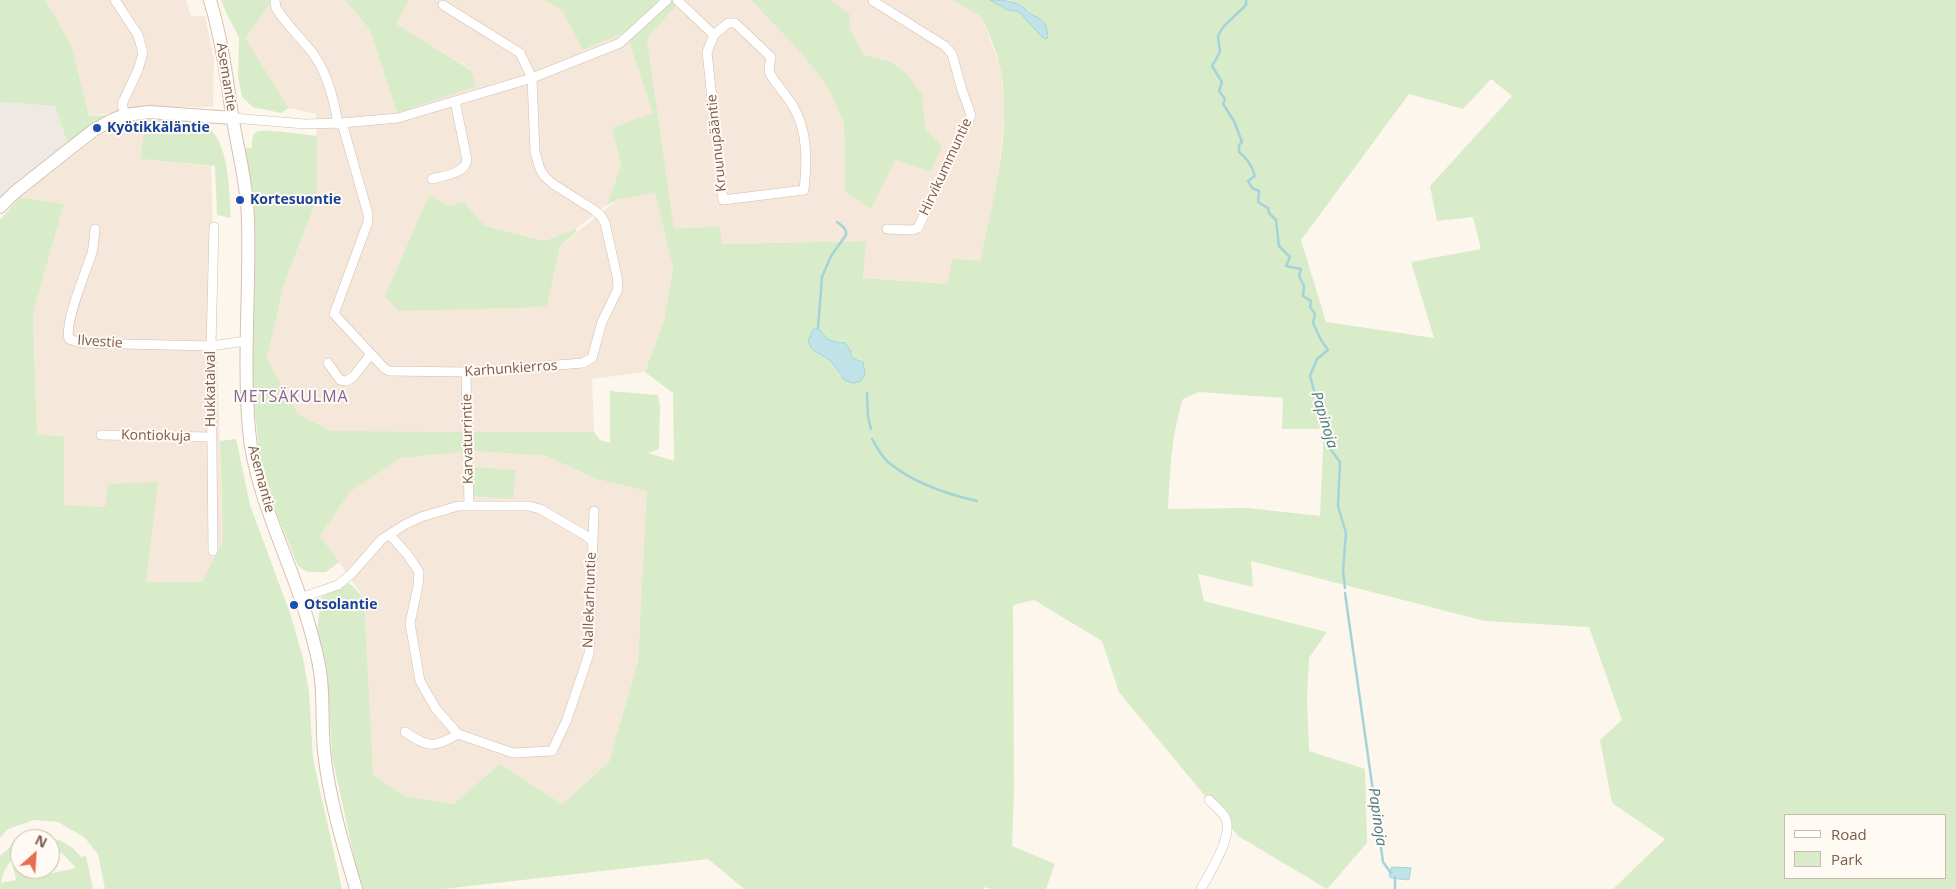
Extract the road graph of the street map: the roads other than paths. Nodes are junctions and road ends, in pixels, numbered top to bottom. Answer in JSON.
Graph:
{"nodes":[{"id":1,"x":115,"y":0,"type":"edge"},
{"id":2,"x":210,"y":0,"type":"edge"},
{"id":3,"x":275,"y":0,"type":"edge"},
{"id":4,"x":668,"y":0,"type":"edge"},
{"id":5,"x":677,"y":0,"type":"edge"},
{"id":6,"x":874,"y":0,"type":"edge"},
{"id":7,"x":443,"y":5,"type":"dead end"},
{"id":8,"x":714,"y":35,"type":"junction"},
{"id":9,"x":532,"y":78,"type":"junction"},
{"id":10,"x":455,"y":101,"type":"junction"},
{"id":11,"x":125,"y":115,"type":"junction"},
{"id":12,"x":233,"y":118,"type":"junction"},
{"id":13,"x":340,"y":123,"type":"junction"},
{"id":14,"x":432,"y":179,"type":"dead end"},
{"id":15,"x":0,"y":207,"type":"edge"},
{"id":16,"x":214,"y":227,"type":"dead end"},
{"id":17,"x":95,"y":229,"type":"dead end"},
{"id":18,"x":887,"y":229,"type":"dead end"},
{"id":19,"x":246,"y":341,"type":"junction"},
{"id":20,"x":211,"y":346,"type":"junction"},
{"id":21,"x":371,"y":354,"type":"junction"},
{"id":22,"x":328,"y":363,"type":"dead end"},
{"id":23,"x":466,"y":372,"type":"junction"},
{"id":24,"x":101,"y":434,"type":"dead end"},
{"id":25,"x":211,"y":437,"type":"junction"},
{"id":26,"x":469,"y":505,"type":"junction"},
{"id":27,"x":594,"y":511,"type":"dead end"},
{"id":28,"x":390,"y":536,"type":"junction"},
{"id":29,"x":592,"y":541,"type":"junction"},
{"id":30,"x":213,"y":551,"type":"dead end"},
{"id":31,"x":300,"y":598,"type":"junction"},
{"id":32,"x":406,"y":732,"type":"dead end"},
{"id":33,"x":458,"y":734,"type":"junction"},
{"id":34,"x":1209,"y":800,"type":"dead end"},
{"id":35,"x":356,"y":889,"type":"edge"},
{"id":36,"x":1200,"y":889,"type":"edge"}],
"edges":[{"from":1,"to":11,"type":"street"},
{"from":2,"to":12,"type":"main road","name":"Asemantie"},
{"from":3,"to":13,"type":"street"},
{"from":4,"to":9,"type":"street"},
{"from":5,"to":8,"type":"street"},
{"from":6,"to":18,"type":"street","name":"Hirvikummuntie"},
{"from":7,"to":9,"type":"street"},
{"from":8,"to":8,"type":"street","name":"Kruunupääntie"},
{"from":9,"to":10,"type":"street"},
{"from":9,"to":23,"type":"street","name":"Karhunkierros"},
{"from":10,"to":13,"type":"street"},
{"from":10,"to":14,"type":"street"},
{"from":11,"to":12,"type":"main road"},
{"from":11,"to":15,"type":"main road"},
{"from":12,"to":13,"type":"street"},
{"from":12,"to":19,"type":"main road","name":"Asemantie"},
{"from":13,"to":21,"type":"street","name":"Karhunkierros"},
{"from":16,"to":20,"type":"street","name":"Hukkataival"},
{"from":17,"to":20,"type":"street","name":"Ilvestie"},
{"from":19,"to":20,"type":"street","name":"Ilvestie"},
{"from":19,"to":31,"type":"main road","name":"Asemantie"},
{"from":20,"to":25,"type":"street","name":"Hukkataival"},
{"from":21,"to":22,"type":"street"},
{"from":21,"to":23,"type":"street","name":"Karhunkierros"},
{"from":23,"to":26,"type":"street","name":"Karvaturrintie"},
{"from":24,"to":25,"type":"street","name":"Kontiokuja"},
{"from":25,"to":30,"type":"street","name":"Hukkataival"},
{"from":26,"to":28,"type":"street"},
{"from":26,"to":29,"type":"street"},
{"from":27,"to":29,"type":"street"},
{"from":28,"to":31,"type":"street"},
{"from":28,"to":33,"type":"street","name":"Nallekarhuntie"},
{"from":29,"to":33,"type":"street","name":"Nallekarhuntie"},
{"from":31,"to":35,"type":"main road","name":"Asemantie"},
{"from":32,"to":33,"type":"street"},
{"from":34,"to":36,"type":"street"}]}
